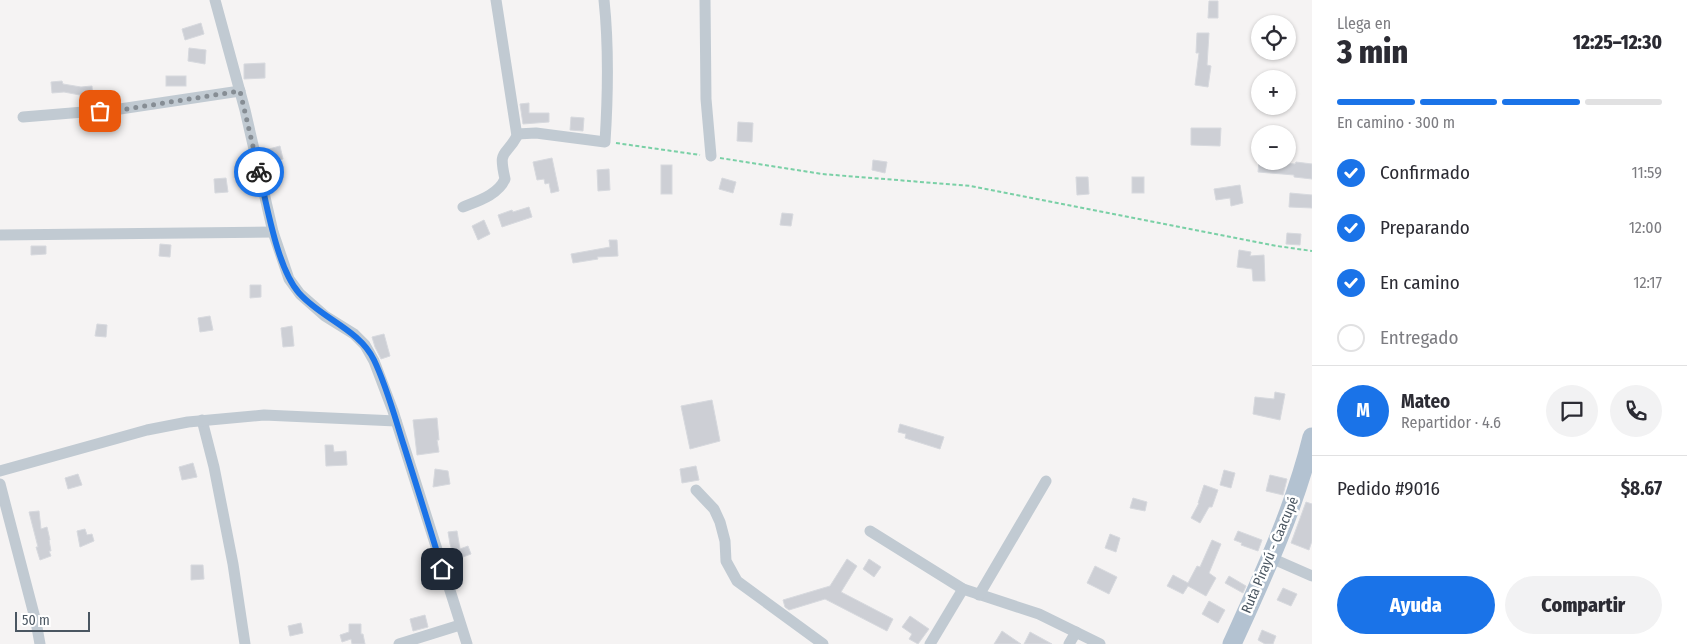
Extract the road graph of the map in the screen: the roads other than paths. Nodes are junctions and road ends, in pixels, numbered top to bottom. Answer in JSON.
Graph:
{"nodes":[{"id":1,"x":215,"y":0,"type":"edge"},
{"id":2,"x":496,"y":0,"type":"edge"},
{"id":3,"x":604,"y":0,"type":"edge"},
{"id":4,"x":705,"y":0,"type":"edge"},
{"id":5,"x":240,"y":91,"type":"junction"},
{"id":6,"x":23,"y":117,"type":"dead end"},
{"id":7,"x":517,"y":134,"type":"junction"},
{"id":8,"x":710,"y":156,"type":"road end"},
{"id":9,"x":463,"y":208,"type":"dead end"},
{"id":10,"x":273,"y":232,"type":"junction"},
{"id":11,"x":0,"y":235,"type":"edge"},
{"id":12,"x":202,"y":420,"type":"junction"},
{"id":13,"x":396,"y":421,"type":"junction"},
{"id":14,"x":1312,"y":436,"type":"edge"},
{"id":15,"x":0,"y":471,"type":"edge"},
{"id":16,"x":1046,"y":481,"type":"dead end"},
{"id":17,"x":0,"y":484,"type":"edge"},
{"id":18,"x":696,"y":490,"type":"dead end"},
{"id":19,"x":870,"y":531,"type":"dead end"},
{"id":20,"x":1270,"y":558,"type":"junction"},
{"id":21,"x":1312,"y":576,"type":"edge"},
{"id":22,"x":963,"y":589,"type":"junction"},
{"id":23,"x":979,"y":595,"type":"junction"},
{"id":24,"x":460,"y":625,"type":"junction"},
{"id":25,"x":1076,"y":632,"type":"junction"},
{"id":26,"x":40,"y":644,"type":"edge"},
{"id":27,"x":245,"y":644,"type":"edge"},
{"id":28,"x":399,"y":644,"type":"edge"},
{"id":29,"x":467,"y":644,"type":"edge"},
{"id":30,"x":823,"y":644,"type":"edge"},
{"id":31,"x":930,"y":644,"type":"edge"},
{"id":32,"x":1069,"y":644,"type":"edge"},
{"id":33,"x":1100,"y":644,"type":"edge"},
{"id":34,"x":1232,"y":644,"type":"edge"}],
"edges":[{"from":1,"to":5,"type":"street"},
{"from":2,"to":7,"type":"street"},
{"from":3,"to":7,"type":"street"},
{"from":4,"to":8,"type":"street"},
{"from":5,"to":6,"type":"street"},
{"from":5,"to":10,"type":"street"},
{"from":7,"to":9,"type":"street"},
{"from":10,"to":11,"type":"street"},
{"from":10,"to":13,"type":"street"},
{"from":12,"to":13,"type":"street"},
{"from":12,"to":15,"type":"street"},
{"from":12,"to":27,"type":"street"},
{"from":13,"to":24,"type":"street"},
{"from":14,"to":20,"type":"main road","name":"Ruta Pirayú - Caacupé"},
{"from":16,"to":23,"type":"street"},
{"from":17,"to":26,"type":"street"},
{"from":18,"to":30,"type":"street"},
{"from":19,"to":22,"type":"street"},
{"from":20,"to":21,"type":"street"},
{"from":20,"to":34,"type":"main road","name":"Ruta Pirayú - Caacupé"},
{"from":22,"to":23,"type":"street"},
{"from":22,"to":31,"type":"street"},
{"from":23,"to":25,"type":"street"},
{"from":24,"to":28,"type":"street"},
{"from":24,"to":29,"type":"street"},
{"from":25,"to":32,"type":"street"},
{"from":25,"to":33,"type":"street"}]}
